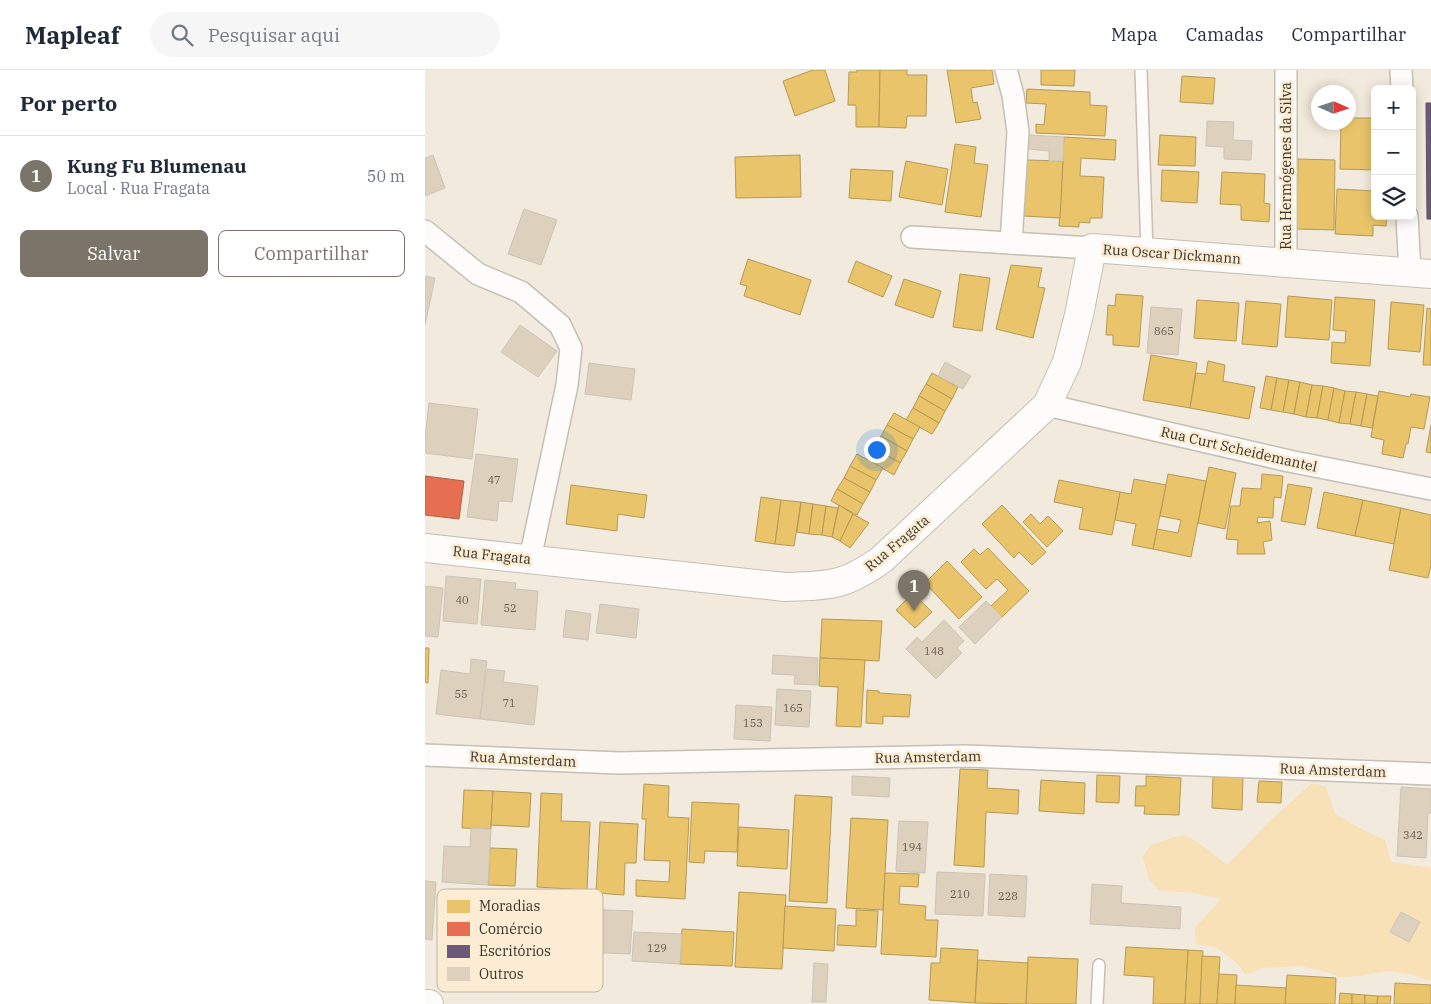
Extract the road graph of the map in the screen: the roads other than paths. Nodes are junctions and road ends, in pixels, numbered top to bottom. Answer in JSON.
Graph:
{"nodes":[{"id":1,"x":1006,"y":70,"type":"edge"},
{"id":2,"x":1141,"y":70,"type":"edge"},
{"id":3,"x":1286,"y":70,"type":"edge"},
{"id":4,"x":1401,"y":70,"type":"edge"},
{"id":5,"x":1402,"y":85,"type":"edge"},
{"id":6,"x":1408,"y":220,"type":"edge"},
{"id":7,"x":425,"y":231,"type":"edge"},
{"id":8,"x":912,"y":237,"type":"dead end"},
{"id":9,"x":1011,"y":243,"type":"junction"},
{"id":10,"x":1092,"y":248,"type":"junction"},
{"id":11,"x":1147,"y":252,"type":"junction"},
{"id":12,"x":1286,"y":263,"type":"junction"},
{"id":13,"x":1421,"y":273,"type":"edge"},
{"id":14,"x":1047,"y":405,"type":"junction"},
{"id":15,"x":1431,"y":490,"type":"edge"},
{"id":16,"x":425,"y":548,"type":"edge"},
{"id":17,"x":530,"y":559,"type":"junction"},
{"id":18,"x":425,"y":754,"type":"edge"},
{"id":19,"x":1431,"y":774,"type":"edge"},
{"id":20,"x":1099,"y":965,"type":"dead end"},
{"id":21,"x":1097,"y":1004,"type":"edge"}],
"edges":[{"from":1,"to":9,"type":"street"},
{"from":2,"to":11,"type":"lane"},
{"from":3,"to":12,"type":"street","name":"Rua Hermógenes da Silva"},
{"from":4,"to":5,"type":"street"},
{"from":6,"to":13,"type":"street"},
{"from":7,"to":17,"type":"street"},
{"from":8,"to":9,"type":"street","name":"Rua Oscar Dickmann"},
{"from":9,"to":10,"type":"street","name":"Rua Oscar Dickmann"},
{"from":10,"to":11,"type":"street","name":"Rua Oscar Dickmann"},
{"from":10,"to":14,"type":"street","name":"Rua Fragata"},
{"from":11,"to":12,"type":"street","name":"Rua Oscar Dickmann"},
{"from":12,"to":13,"type":"street","name":"Rua Oscar Dickmann"},
{"from":14,"to":15,"type":"street","name":"Rua Curt Scheidemantel"},
{"from":14,"to":17,"type":"street","name":"Rua Fragata"},
{"from":16,"to":17,"type":"street","name":"Rua Fragata"},
{"from":18,"to":19,"type":"street","name":"Rua Amsterdam"},
{"from":20,"to":21,"type":"lane"}]}
